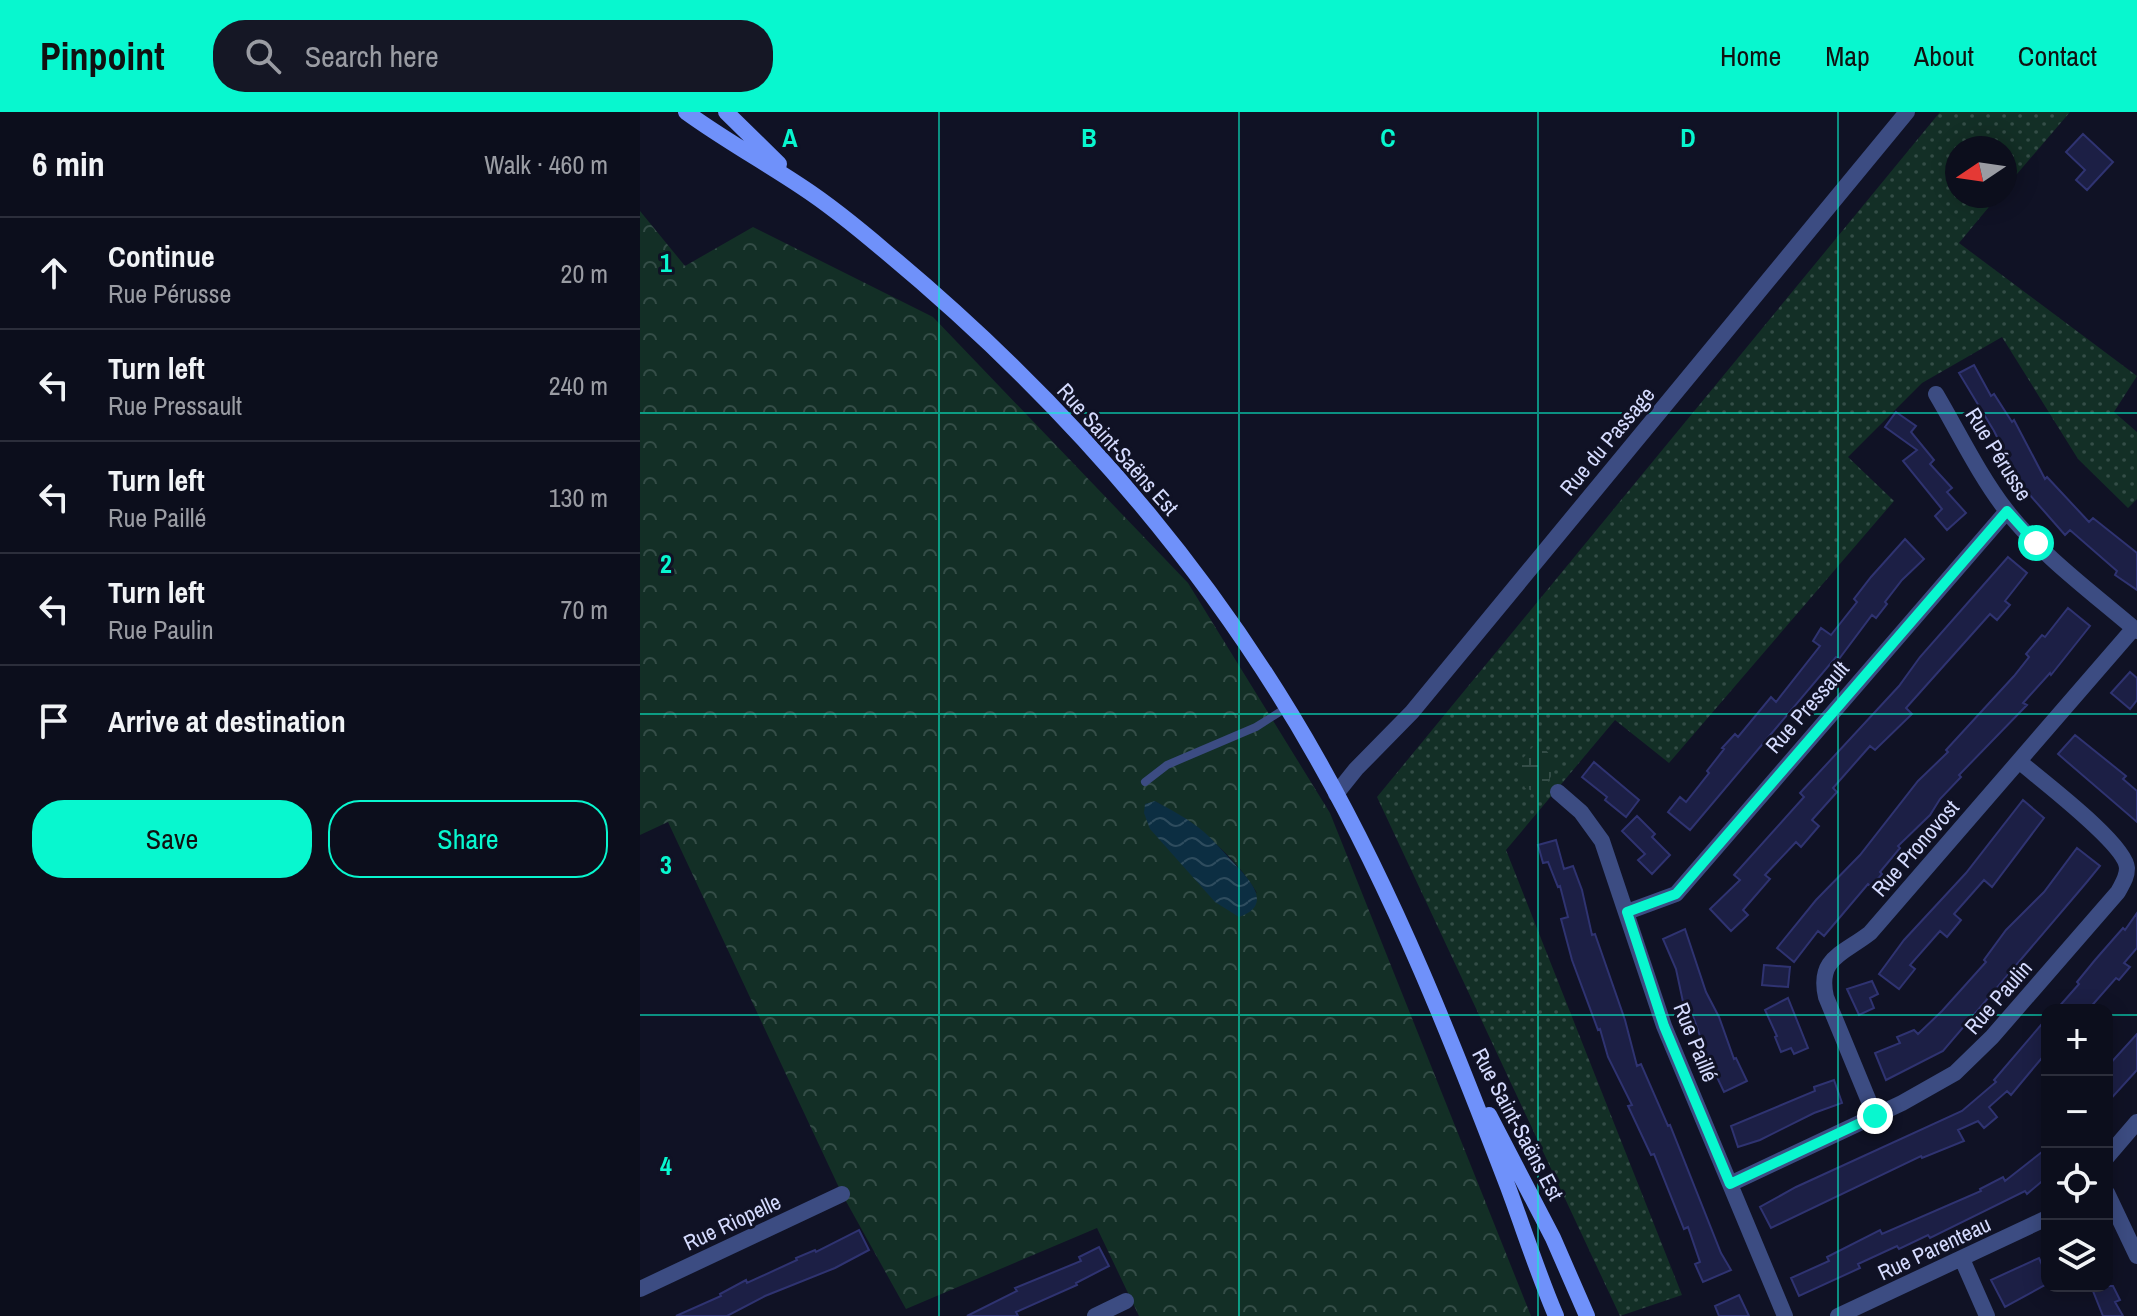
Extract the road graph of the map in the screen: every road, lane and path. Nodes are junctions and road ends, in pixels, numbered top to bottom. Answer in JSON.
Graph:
{"nodes":[{"id":1,"x":686,"y":112,"type":"edge"},
{"id":2,"x":726,"y":112,"type":"edge"},
{"id":3,"x":1907,"y":112,"type":"edge"},
{"id":4,"x":803,"y":188,"type":"junction"},
{"id":5,"x":1936,"y":394,"type":"dead end"},
{"id":6,"x":2007,"y":511,"type":"junction"},
{"id":7,"x":2136,"y":630,"type":"edge"},
{"id":8,"x":1286,"y":708,"type":"junction"},
{"id":9,"x":2020,"y":762,"type":"junction"},
{"id":10,"x":1145,"y":782,"type":"dead end"},
{"id":11,"x":1558,"y":792,"type":"dead end"},
{"id":12,"x":1336,"y":794,"type":"junction"},
{"id":13,"x":1627,"y":912,"type":"junction"},
{"id":14,"x":1451,"y":1043,"type":"junction"},
{"id":15,"x":1875,"y":1116,"type":"junction"},
{"id":16,"x":2137,"y":1122,"type":"edge"},
{"id":17,"x":2113,"y":1150,"type":"edge"},
{"id":18,"x":1730,"y":1184,"type":"junction"},
{"id":19,"x":842,"y":1194,"type":"dead end"},
{"id":20,"x":2113,"y":1206,"type":"edge"},
{"id":21,"x":2043,"y":1220,"type":"edge"},
{"id":22,"x":2137,"y":1256,"type":"edge"},
{"id":23,"x":1962,"y":1259,"type":"junction"},
{"id":24,"x":640,"y":1289,"type":"edge"},
{"id":25,"x":1126,"y":1301,"type":"dead end"},
{"id":26,"x":1095,"y":1316,"type":"edge"},
{"id":27,"x":1556,"y":1316,"type":"edge"},
{"id":28,"x":1587,"y":1316,"type":"edge"},
{"id":29,"x":1785,"y":1316,"type":"edge"},
{"id":30,"x":1838,"y":1316,"type":"edge"},
{"id":31,"x":1987,"y":1316,"type":"edge"}],
"edges":[{"from":1,"to":4,"type":"main road","name":"Rue Saint-Saëns Est"},
{"from":2,"to":4,"type":"main road","name":"Rue Saint-Saëns Est"},
{"from":3,"to":12,"type":"street","name":"Rue du Passage"},
{"from":4,"to":8,"type":"main road","name":"Rue Saint-Saëns Est"},
{"from":5,"to":6,"type":"street","name":"Rue Pérusse"},
{"from":6,"to":7,"type":"street","name":"Rue Pérusse"},
{"from":6,"to":13,"type":"street","name":"Rue Pressault"},
{"from":7,"to":9,"type":"street","name":"Rue Pronovost"},
{"from":8,"to":10,"type":"lane"},
{"from":8,"to":12,"type":"main road","name":"Rue Saint-Saëns Est"},
{"from":9,"to":15,"type":"street","name":"Rue Pronovost"},
{"from":9,"to":15,"type":"street","name":"Rue Paulin"},
{"from":11,"to":13,"type":"street","name":"Rue Paillé"},
{"from":12,"to":14,"type":"main road","name":"Rue Saint-Saëns Est"},
{"from":13,"to":18,"type":"street","name":"Rue Paillé"},
{"from":14,"to":27,"type":"main road","name":"Rue Saint-Saëns Est"},
{"from":14,"to":28,"type":"main road","name":"Rue Saint-Saëns Est"},
{"from":15,"to":18,"type":"street","name":"Rue Paulin"},
{"from":16,"to":17,"type":"street"},
{"from":18,"to":29,"type":"street","name":"Rue Paillé"},
{"from":19,"to":24,"type":"street","name":"Rue Riopelle"},
{"from":20,"to":22,"type":"street"},
{"from":21,"to":23,"type":"street","name":"Rue Parenteau"},
{"from":23,"to":30,"type":"street","name":"Rue Parenteau"},
{"from":23,"to":31,"type":"street"},
{"from":25,"to":26,"type":"street"}]}
